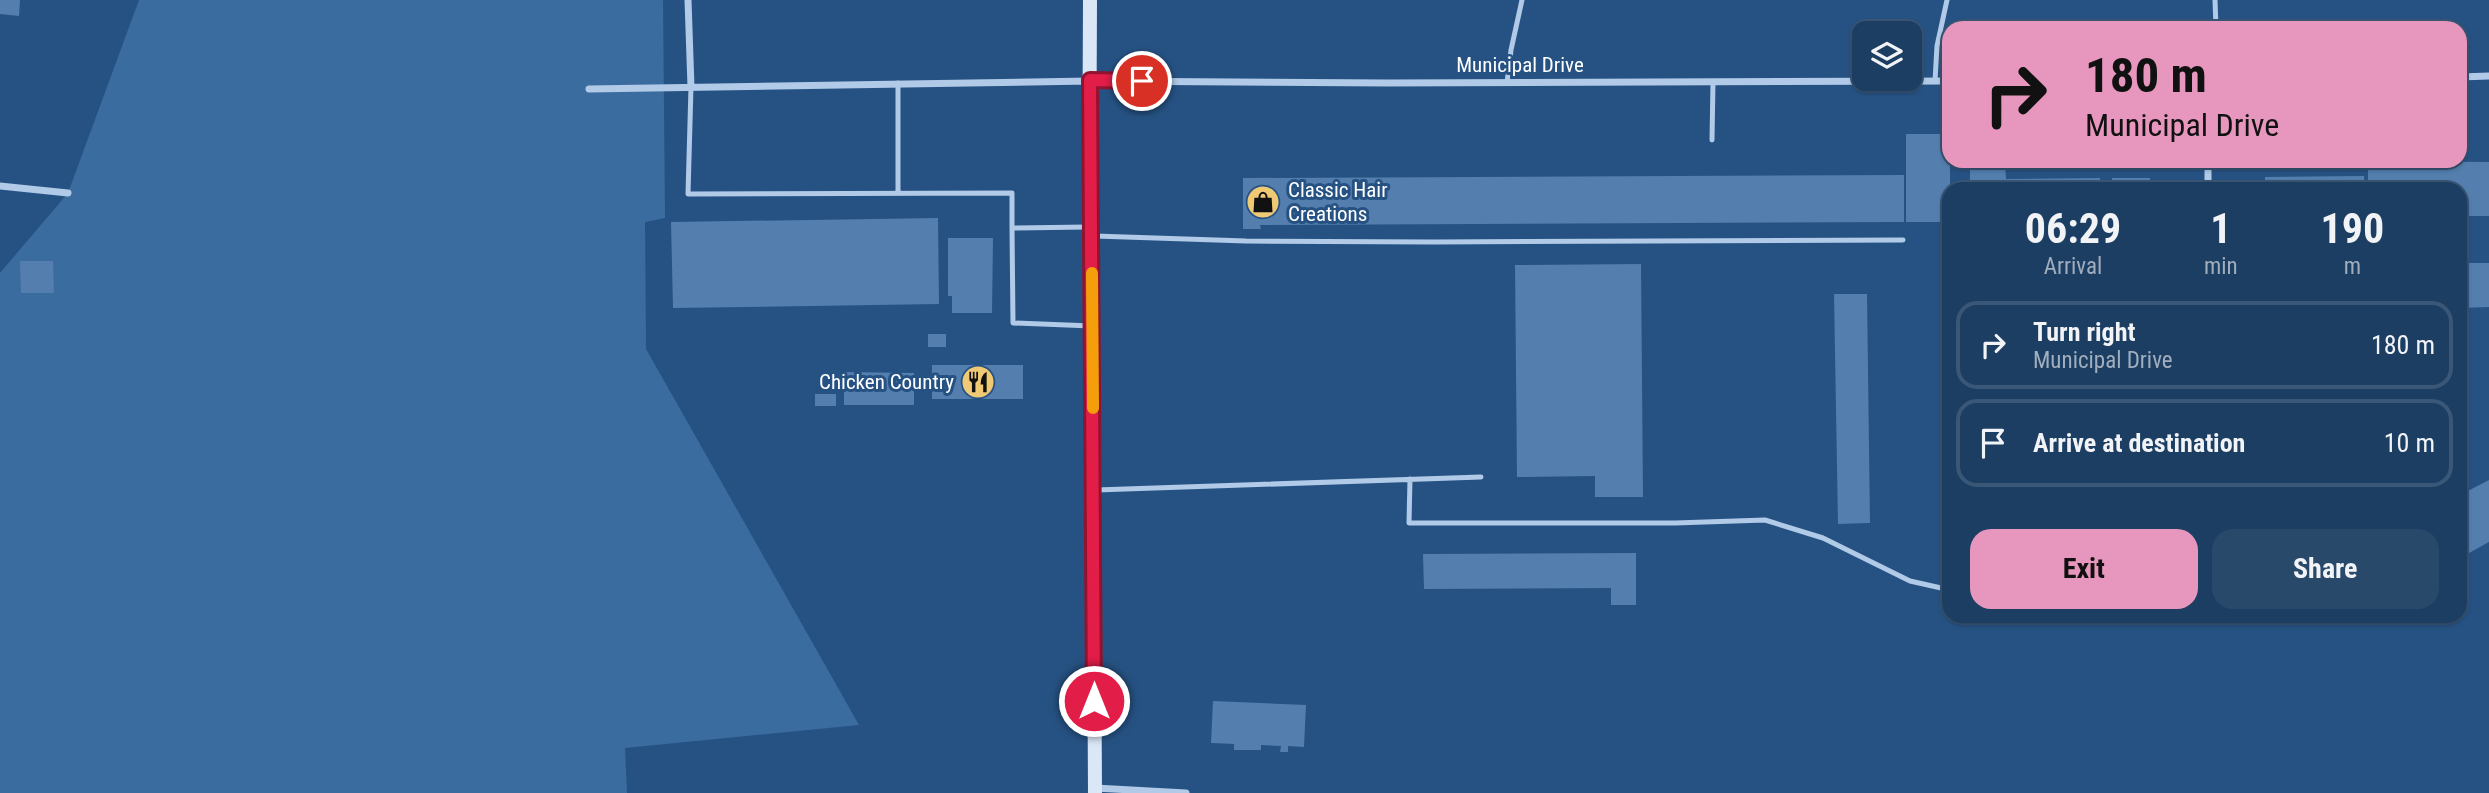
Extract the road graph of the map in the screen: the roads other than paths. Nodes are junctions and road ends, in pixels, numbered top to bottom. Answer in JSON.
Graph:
{"nodes":[{"id":1,"x":688,"y":0,"type":"edge"},
{"id":2,"x":1090,"y":0,"type":"edge"},
{"id":3,"x":1522,"y":0,"type":"edge"},
{"id":4,"x":1947,"y":0,"type":"edge"},
{"id":5,"x":2215,"y":0,"type":"edge"},
{"id":6,"x":1942,"y":21,"type":"edge"},
{"id":7,"x":2216,"y":21,"type":"edge"},
{"id":8,"x":1942,"y":23,"type":"edge"},
{"id":9,"x":2467,"y":76,"type":"edge"},
{"id":10,"x":2489,"y":76,"type":"edge"},
{"id":11,"x":1090,"y":80,"type":"junction"},
{"id":12,"x":1935,"y":81,"type":"junction"},
{"id":13,"x":1942,"y":81,"type":"edge"},
{"id":14,"x":898,"y":82,"type":"junction"},
{"id":15,"x":1713,"y":82,"type":"junction"},
{"id":16,"x":1507,"y":83,"type":"junction"},
{"id":17,"x":691,"y":88,"type":"junction"},
{"id":18,"x":589,"y":89,"type":"dead end"},
{"id":19,"x":1712,"y":140,"type":"dead end"},
{"id":20,"x":0,"y":186,"type":"edge"},
{"id":21,"x":898,"y":192,"type":"junction"},
{"id":22,"x":68,"y":193,"type":"dead end"},
{"id":23,"x":1012,"y":228,"type":"junction"},
{"id":24,"x":1091,"y":231,"type":"junction"},
{"id":25,"x":1903,"y":240,"type":"dead end"},
{"id":26,"x":1092,"y":326,"type":"junction"},
{"id":27,"x":1481,"y":477,"type":"dead end"},
{"id":28,"x":1410,"y":479,"type":"junction"},
{"id":29,"x":1093,"y":491,"type":"junction"},
{"id":30,"x":1942,"y":588,"type":"edge"},
{"id":31,"x":1095,"y":790,"type":"edge"},
{"id":32,"x":1186,"y":793,"type":"edge"}],
"edges":[{"from":1,"to":17,"type":"street"},
{"from":2,"to":11,"type":"main road"},
{"from":3,"to":16,"type":"lane"},
{"from":4,"to":6,"type":"lane"},
{"from":5,"to":7,"type":"lane"},
{"from":8,"to":12,"type":"lane"},
{"from":9,"to":10,"type":"street"},
{"from":11,"to":14,"type":"street","name":"Municipal Drive"},
{"from":11,"to":16,"type":"street","name":"Municipal Drive"},
{"from":11,"to":24,"type":"main road"},
{"from":12,"to":13,"type":"street","name":"Municipal Drive"},
{"from":12,"to":15,"type":"street","name":"Municipal Drive"},
{"from":14,"to":17,"type":"street","name":"Municipal Drive"},
{"from":14,"to":21,"type":"lane"},
{"from":15,"to":16,"type":"street","name":"Municipal Drive"},
{"from":15,"to":19,"type":"lane"},
{"from":17,"to":18,"type":"street","name":"Municipal Drive"},
{"from":17,"to":21,"type":"lane"},
{"from":20,"to":22,"type":"street"},
{"from":21,"to":23,"type":"lane"},
{"from":23,"to":24,"type":"lane"},
{"from":23,"to":26,"type":"lane"},
{"from":24,"to":25,"type":"lane"},
{"from":24,"to":26,"type":"main road"},
{"from":26,"to":29,"type":"main road"},
{"from":27,"to":28,"type":"lane"},
{"from":28,"to":29,"type":"lane"},
{"from":28,"to":30,"type":"lane"},
{"from":29,"to":31,"type":"main road"},
{"from":31,"to":32,"type":"street"}]}
